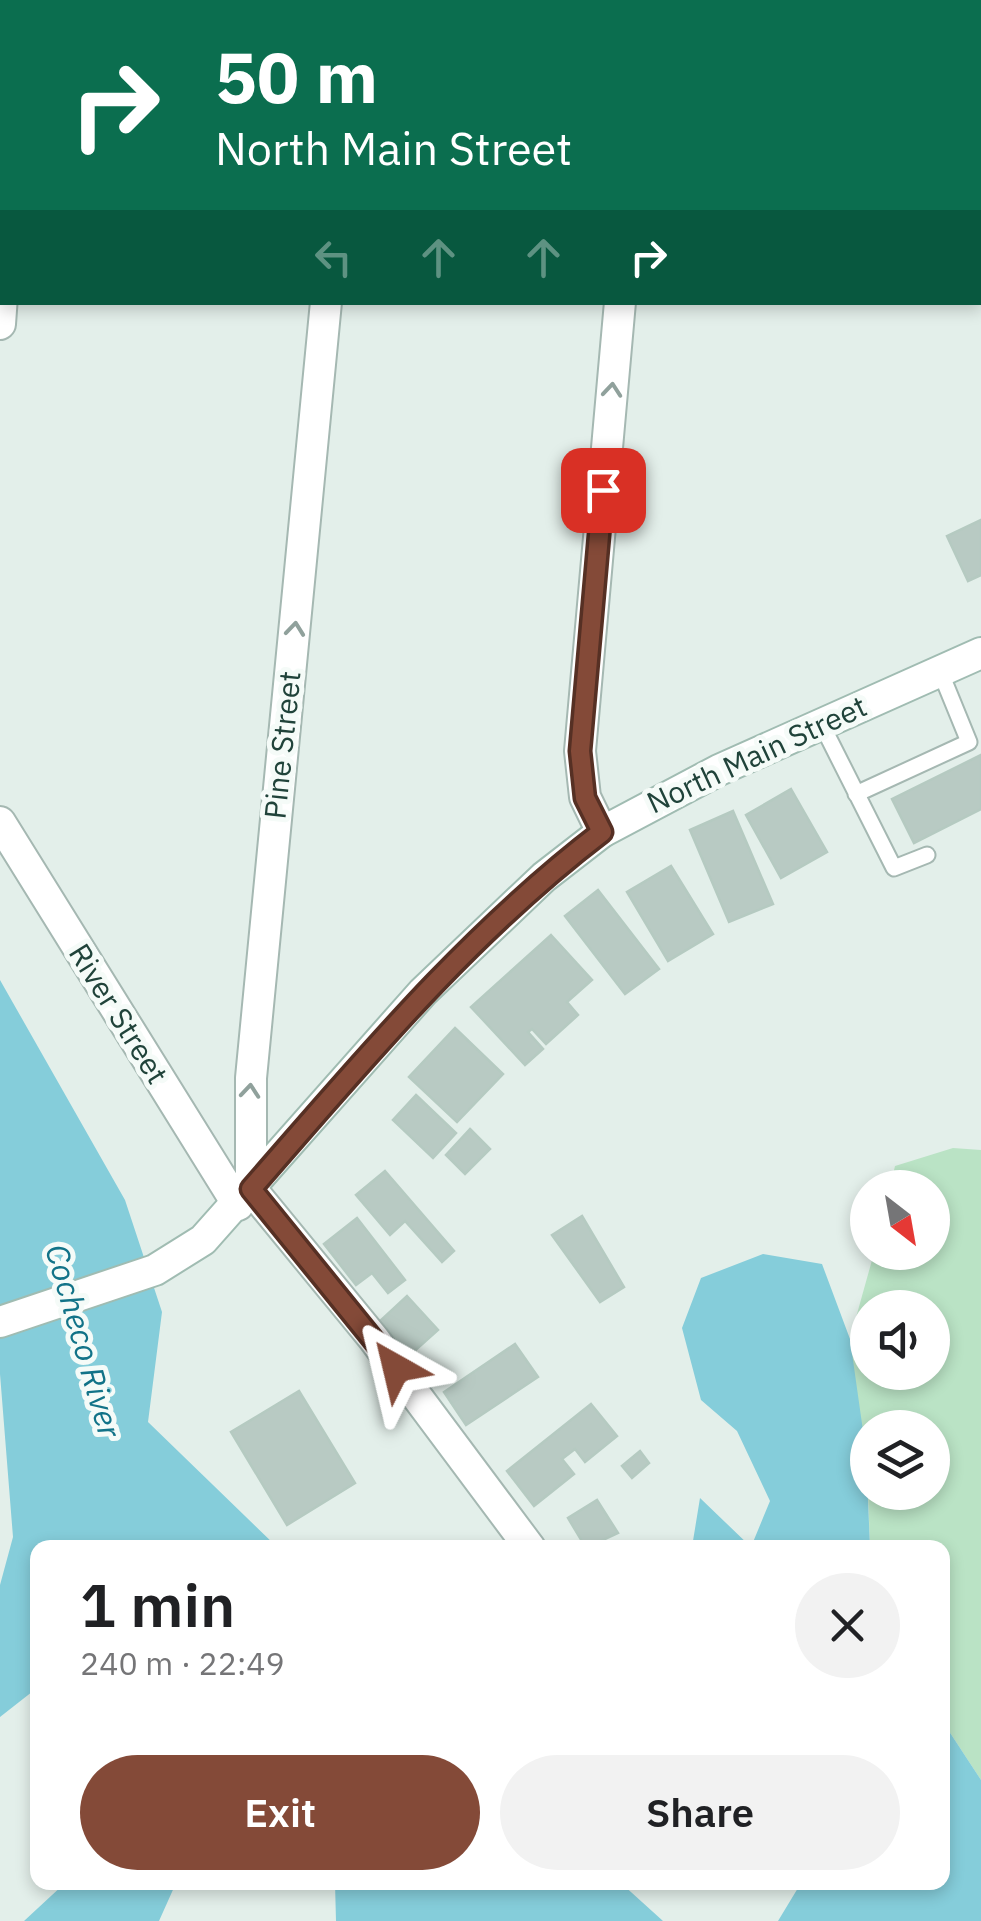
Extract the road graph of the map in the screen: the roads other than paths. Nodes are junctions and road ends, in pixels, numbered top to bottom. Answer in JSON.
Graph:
{"nodes":[{"id":1,"x":326,"y":305,"type":"edge"},
{"id":2,"x":620,"y":305,"type":"edge"},
{"id":3,"x":981,"y":653,"type":"edge"},
{"id":4,"x":940,"y":671,"type":"junction"},
{"id":5,"x":821,"y":723,"type":"junction"},
{"id":6,"x":856,"y":794,"type":"junction"},
{"id":7,"x":0,"y":822,"type":"edge"},
{"id":8,"x":602,"y":832,"type":"junction"},
{"id":9,"x":928,"y":855,"type":"dead end"},
{"id":10,"x":245,"y":1197,"type":"junction"},
{"id":11,"x":0,"y":1322,"type":"edge"},
{"id":12,"x":524,"y":1540,"type":"edge"}],
"edges":[{"from":10,"to":1,"type":"street","name":"Pine Street","one_way":true},
{"from":8,"to":2,"type":"street","one_way":true},
{"from":3,"to":4,"type":"street","name":"North Main Street"},
{"from":4,"to":5,"type":"street","name":"North Main Street"},
{"from":4,"to":6,"type":"lane"},
{"from":5,"to":6,"type":"lane"},
{"from":5,"to":8,"type":"street","name":"North Main Street"},
{"from":6,"to":9,"type":"lane"},
{"from":7,"to":10,"type":"street","name":"River Street"},
{"from":8,"to":10,"type":"street","name":"North Main Street"},
{"from":10,"to":11,"type":"street","name":"North Main Street"},
{"from":10,"to":12,"type":"street","name":"River Street"}]}
